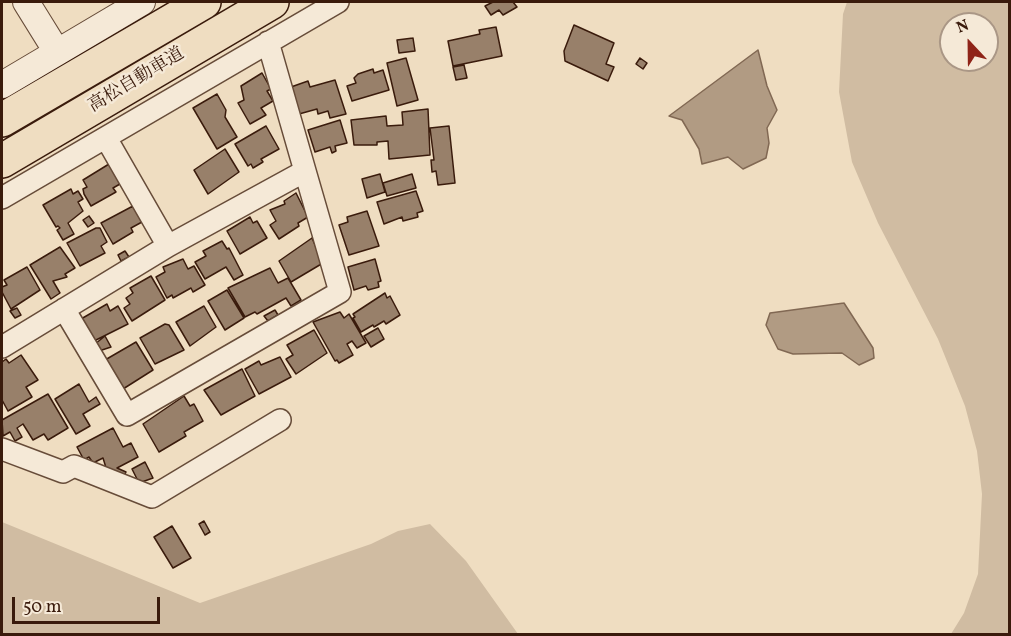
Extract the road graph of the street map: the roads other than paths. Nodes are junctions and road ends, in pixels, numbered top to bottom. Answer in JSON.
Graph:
{"nodes":[{"id":1,"x":26,"y":2,"type":"edge"},
{"id":2,"x":142,"y":2,"type":"edge"},
{"id":3,"x":204,"y":2,"type":"edge"},
{"id":4,"x":272,"y":2,"type":"edge"},
{"id":5,"x":338,"y":2,"type":"edge"},
{"id":6,"x":268,"y":42,"type":"junction"},
{"id":7,"x":57,"y":52,"type":"junction"},
{"id":8,"x":2,"y":85,"type":"edge"},
{"id":9,"x":2,"y":120,"type":"edge"},
{"id":10,"x":106,"y":138,"type":"junction"},
{"id":11,"x":2,"y":161,"type":"edge"},
{"id":12,"x":305,"y":171,"type":"junction"},
{"id":13,"x":2,"y":198,"type":"edge"},
{"id":14,"x":168,"y":246,"type":"junction"},
{"id":15,"x":64,"y":309,"type":"junction"},
{"id":16,"x":2,"y":347,"type":"edge"},
{"id":17,"x":280,"y":420,"type":"dead end"},
{"id":18,"x":2,"y":449,"type":"edge"}],
"edges":[{"from":1,"to":7,"type":"street"},
{"from":2,"to":7,"type":"street"},
{"from":3,"to":9,"type":"highway","name":"高松自動車道"},
{"from":4,"to":11,"type":"highway","name":"高松自動車道"},
{"from":5,"to":6,"type":"street"},
{"from":6,"to":10,"type":"street"},
{"from":6,"to":12,"type":"street"},
{"from":7,"to":8,"type":"street"},
{"from":10,"to":13,"type":"street"},
{"from":10,"to":14,"type":"street"},
{"from":12,"to":14,"type":"street"},
{"from":12,"to":15,"type":"street"},
{"from":14,"to":15,"type":"street"},
{"from":15,"to":16,"type":"street"},
{"from":17,"to":18,"type":"street"}]}
